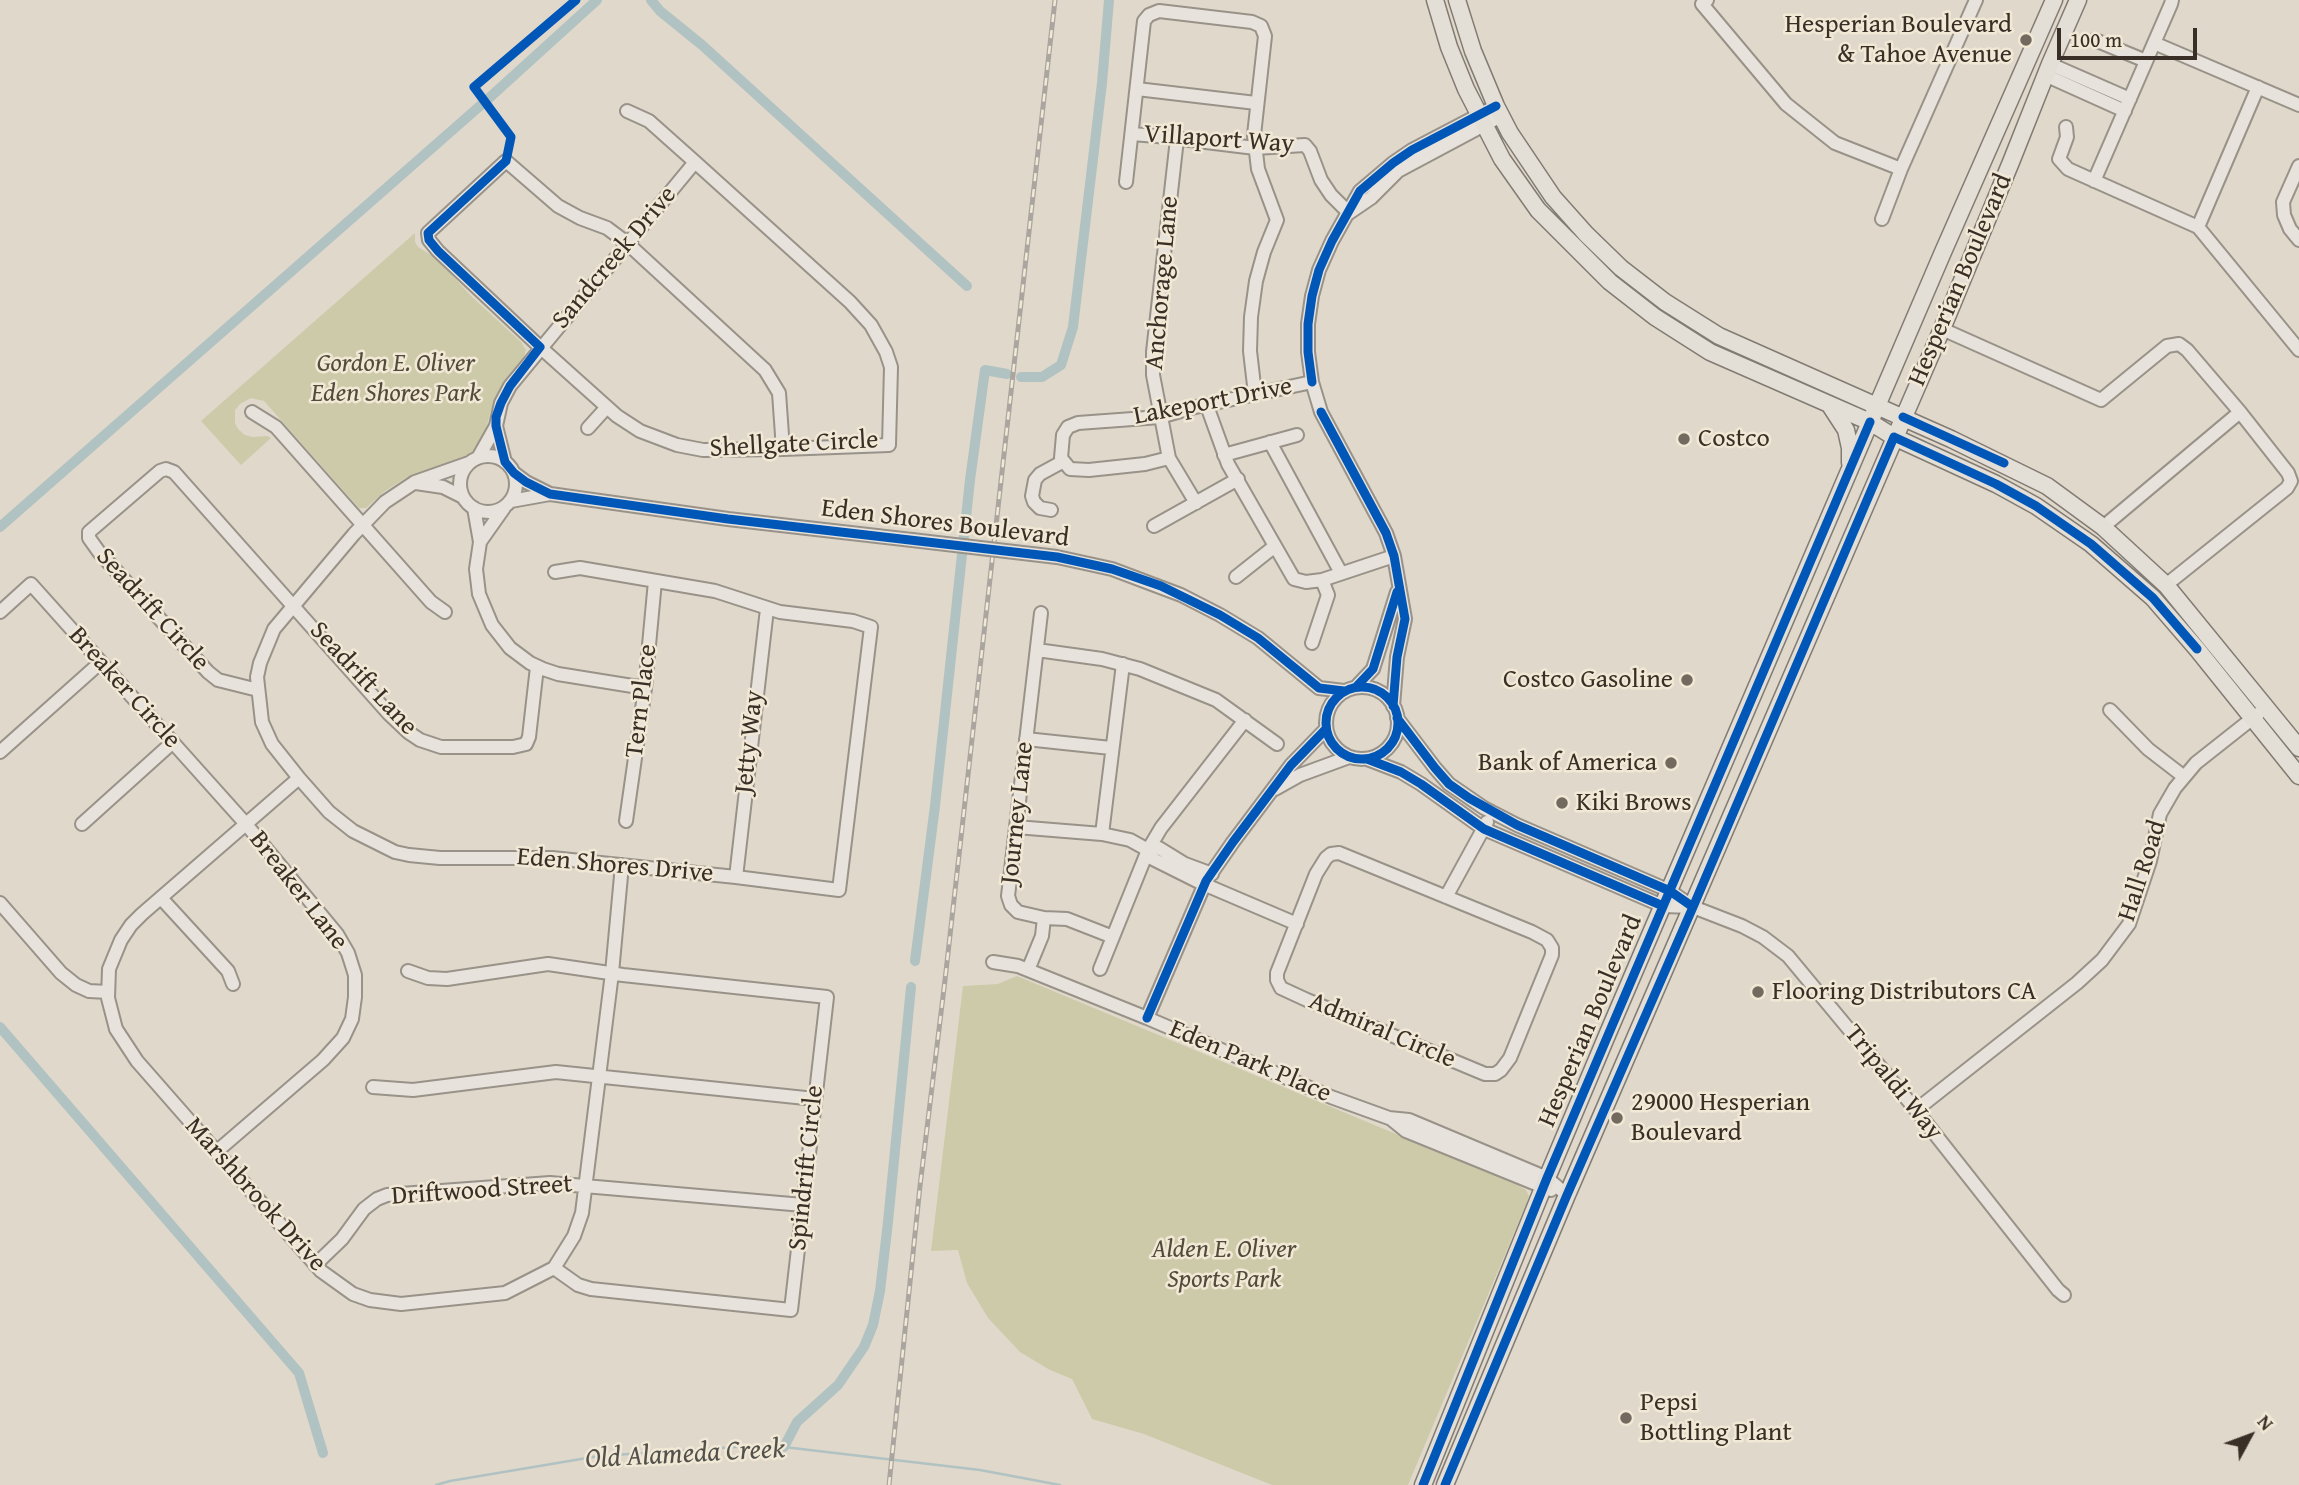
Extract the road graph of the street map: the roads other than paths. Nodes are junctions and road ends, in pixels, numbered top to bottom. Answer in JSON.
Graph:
{"nodes":[{"id":1,"x":1435,"y":0,"type":"edge"},
{"id":2,"x":1457,"y":0,"type":"edge"},
{"id":3,"x":1976,"y":0,"type":"edge"},
{"id":4,"x":2054,"y":0,"type":"edge"},
{"id":5,"x":2078,"y":0,"type":"edge"},
{"id":6,"x":2172,"y":0,"type":"edge"},
{"id":7,"x":1705,"y":2,"type":"edge"},
{"id":8,"x":2041,"y":31,"type":"junction"},
{"id":9,"x":2095,"y":40,"type":"dead end"},
{"id":10,"x":2154,"y":43,"type":"junction"},
{"id":11,"x":2146,"y":61,"type":"junction"},
{"id":12,"x":2047,"y":69,"type":"junction"},
{"id":13,"x":2258,"y":87,"type":"junction"},
{"id":14,"x":1137,"y":89,"type":"junction"},
{"id":15,"x":1256,"y":103,"type":"junction"},
{"id":16,"x":2127,"y":105,"type":"junction"},
{"id":17,"x":2299,"y":105,"type":"edge"},
{"id":18,"x":628,"y":111,"type":"dead end"},
{"id":19,"x":1498,"y":111,"type":"junction"},
{"id":20,"x":1481,"y":120,"type":"junction"},
{"id":21,"x":2066,"y":127,"type":"dead end"},
{"id":22,"x":1132,"y":135,"type":"junction"},
{"id":23,"x":1177,"y":139,"type":"junction"},
{"id":24,"x":1255,"y":148,"type":"junction"},
{"id":25,"x":695,"y":162,"type":"junction"},
{"id":26,"x":2299,"y":166,"type":"edge"},
{"id":27,"x":1901,"y":169,"type":"junction"},
{"id":28,"x":2094,"y":181,"type":"junction"},
{"id":29,"x":1126,"y":182,"type":"dead end"},
{"id":30,"x":1349,"y":213,"type":"junction"},
{"id":31,"x":1882,"y":219,"type":"dead end"},
{"id":32,"x":2198,"y":226,"type":"junction"},
{"id":33,"x":2299,"y":240,"type":"edge"},
{"id":34,"x":627,"y":243,"type":"junction"},
{"id":35,"x":1941,"y":329,"type":"junction"},
{"id":36,"x":540,"y":347,"type":"junction"},
{"id":37,"x":2299,"y":350,"type":"edge"},
{"id":38,"x":1312,"y":382,"type":"junction"},
{"id":39,"x":1255,"y":394,"type":"junction"},
{"id":40,"x":1827,"y":403,"type":"junction"},
{"id":41,"x":1207,"y":406,"type":"junction"},
{"id":42,"x":1877,"y":406,"type":"junction"},
{"id":43,"x":607,"y":407,"type":"junction"},
{"id":44,"x":251,"y":412,"type":"dead end"},
{"id":45,"x":2240,"y":412,"type":"junction"},
{"id":46,"x":1160,"y":416,"type":"junction"},
{"id":47,"x":1903,"y":417,"type":"junction"},
{"id":48,"x":1870,"y":422,"type":"junction"},
{"id":49,"x":496,"y":426,"type":"junction"},
{"id":50,"x":588,"y":428,"type":"dead end"},
{"id":51,"x":1297,"y":435,"type":"dead end"},
{"id":52,"x":1894,"y":436,"type":"junction"},
{"id":53,"x":1270,"y":442,"type":"junction"},
{"id":54,"x":783,"y":449,"type":"junction"},
{"id":55,"x":1224,"y":455,"type":"junction"},
{"id":56,"x":1169,"y":458,"type":"junction"},
{"id":57,"x":473,"y":461,"type":"junction"},
{"id":58,"x":505,"y":462,"type":"junction"},
{"id":59,"x":1062,"y":462,"type":"junction"},
{"id":60,"x":1850,"y":468,"type":"junction"},
{"id":61,"x":514,"y":473,"type":"junction"},
{"id":62,"x":1238,"y":479,"type":"junction"},
{"id":63,"x":415,"y":482,"type":"junction"},
{"id":64,"x":550,"y":494,"type":"junction"},
{"id":65,"x":463,"y":497,"type":"junction"},
{"id":66,"x":1196,"y":503,"type":"junction"},
{"id":67,"x":508,"y":504,"type":"junction"},
{"id":68,"x":474,"y":508,"type":"junction"},
{"id":69,"x":1051,"y":510,"type":"dead end"},
{"id":70,"x":362,"y":526,"type":"junction"},
{"id":71,"x":1154,"y":526,"type":"dead end"},
{"id":72,"x":2103,"y":527,"type":"junction"},
{"id":73,"x":480,"y":542,"type":"junction"},
{"id":74,"x":1275,"y":546,"type":"junction"},
{"id":75,"x":1394,"y":555,"type":"junction"},
{"id":76,"x":555,"y":572,"type":"dead end"},
{"id":77,"x":1341,"y":573,"type":"junction"},
{"id":78,"x":1236,"y":577,"type":"dead end"},
{"id":79,"x":1322,"y":580,"type":"junction"},
{"id":80,"x":655,"y":581,"type":"junction"},
{"id":81,"x":2166,"y":585,"type":"junction"},
{"id":82,"x":1398,"y":589,"type":"junction"},
{"id":83,"x":294,"y":604,"type":"junction"},
{"id":84,"x":767,"y":608,"type":"junction"},
{"id":85,"x":445,"y":611,"type":"dead end"},
{"id":86,"x":0,"y":612,"type":"edge"},
{"id":87,"x":1041,"y":613,"type":"dead end"},
{"id":88,"x":1312,"y":643,"type":"dead end"},
{"id":89,"x":1037,"y":650,"type":"junction"},
{"id":90,"x":101,"y":662,"type":"junction"},
{"id":91,"x":1123,"y":664,"type":"junction"},
{"id":92,"x":537,"y":667,"type":"junction"},
{"id":93,"x":645,"y":688,"type":"junction"},
{"id":94,"x":1319,"y":688,"type":"junction"},
{"id":95,"x":1350,"y":689,"type":"junction"},
{"id":96,"x":258,"y":690,"type":"junction"},
{"id":97,"x":2266,"y":707,"type":"junction"},
{"id":98,"x":2110,"y":710,"type":"dead end"},
{"id":99,"x":1396,"y":712,"type":"junction"},
{"id":100,"x":2252,"y":719,"type":"junction"},
{"id":101,"x":1245,"y":720,"type":"junction"},
{"id":102,"x":1326,"y":723,"type":"junction"},
{"id":103,"x":1026,"y":739,"type":"junction"},
{"id":104,"x":173,"y":742,"type":"junction"},
{"id":105,"x":1277,"y":744,"type":"dead end"},
{"id":106,"x":1111,"y":748,"type":"junction"},
{"id":107,"x":2299,"y":748,"type":"edge"},
{"id":108,"x":0,"y":752,"type":"edge"},
{"id":109,"x":1349,"y":757,"type":"junction"},
{"id":110,"x":1367,"y":759,"type":"junction"},
{"id":111,"x":2183,"y":776,"type":"junction"},
{"id":112,"x":2299,"y":776,"type":"edge"},
{"id":113,"x":299,"y":778,"type":"junction"},
{"id":114,"x":1272,"y":791,"type":"junction"},
{"id":115,"x":1492,"y":812,"type":"junction"},
{"id":116,"x":626,"y":821,"type":"dead end"},
{"id":117,"x":245,"y":823,"type":"junction"},
{"id":118,"x":82,"y":824,"type":"dead end"},
{"id":119,"x":1016,"y":827,"type":"junction"},
{"id":120,"x":1484,"y":829,"type":"junction"},
{"id":121,"x":1102,"y":834,"type":"junction"},
{"id":122,"x":1149,"y":850,"type":"junction"},
{"id":123,"x":622,"y":865,"type":"junction"},
{"id":124,"x":736,"y":877,"type":"junction"},
{"id":125,"x":1208,"y":880,"type":"junction"},
{"id":126,"x":1446,"y":897,"type":"junction"},
{"id":127,"x":161,"y":898,"type":"junction"},
{"id":128,"x":1666,"y":898,"type":"junction"},
{"id":129,"x":0,"y":904,"type":"edge"},
{"id":130,"x":1693,"y":907,"type":"junction"},
{"id":131,"x":1044,"y":918,"type":"junction"},
{"id":132,"x":1297,"y":924,"type":"junction"},
{"id":133,"x":1113,"y":937,"type":"junction"},
{"id":134,"x":993,"y":962,"type":"dead end"},
{"id":135,"x":1100,"y":969,"type":"dead end"},
{"id":136,"x":1028,"y":970,"type":"junction"},
{"id":137,"x":408,"y":971,"type":"dead end"},
{"id":138,"x":612,"y":973,"type":"junction"},
{"id":139,"x":233,"y":984,"type":"dead end"},
{"id":140,"x":108,"y":992,"type":"junction"},
{"id":141,"x":1147,"y":1018,"type":"junction"},
{"id":142,"x":599,"y":1077,"type":"junction"},
{"id":143,"x":373,"y":1087,"type":"dead end"},
{"id":144,"x":815,"y":1099,"type":"junction"},
{"id":145,"x":1916,"y":1110,"type":"junction"},
{"id":146,"x":216,"y":1152,"type":"junction"},
{"id":147,"x":1545,"y":1183,"type":"junction"},
{"id":148,"x":586,"y":1184,"type":"junction"},
{"id":149,"x":1567,"y":1195,"type":"junction"},
{"id":150,"x":803,"y":1205,"type":"junction"},
{"id":151,"x":315,"y":1265,"type":"junction"},
{"id":152,"x":554,"y":1268,"type":"junction"},
{"id":153,"x":2064,"y":1295,"type":"dead end"},
{"id":154,"x":1499,"y":1299,"type":"junction"},
{"id":155,"x":1509,"y":1334,"type":"junction"},
{"id":156,"x":1423,"y":1485,"type":"edge"},
{"id":157,"x":1445,"y":1485,"type":"edge"}],
"edges":[{"from":1,"to":20,"type":"main road"},
{"from":2,"to":19,"type":"main road"},
{"from":3,"to":27,"type":"street"},
{"from":4,"to":8,"type":"main road","name":"Hesperian Boulevard"},
{"from":5,"to":12,"type":"main road","name":"Hesperian Boulevard"},
{"from":6,"to":10,"type":"street"},
{"from":7,"to":27,"type":"street"},
{"from":8,"to":12,"type":"main road"},
{"from":8,"to":42,"type":"main road","name":"Hesperian Boulevard"},
{"from":9,"to":11,"type":"street"},
{"from":10,"to":11,"type":"street"},
{"from":10,"to":13,"type":"street"},
{"from":11,"to":16,"type":"street"},
{"from":12,"to":16,"type":"street"},
{"from":12,"to":35,"type":"main road","name":"Hesperian Boulevard"},
{"from":13,"to":17,"type":"street"},
{"from":13,"to":32,"type":"street"},
{"from":14,"to":15,"type":"street"},
{"from":14,"to":15,"type":"street"},
{"from":14,"to":22,"type":"street"},
{"from":15,"to":24,"type":"street"},
{"from":16,"to":28,"type":"street"},
{"from":18,"to":25,"type":"street"},
{"from":19,"to":20,"type":"street"},
{"from":19,"to":42,"type":"main road"},
{"from":20,"to":30,"type":"street"},
{"from":20,"to":40,"type":"main road"},
{"from":21,"to":28,"type":"street"},
{"from":22,"to":23,"type":"street","name":"Villaport Way"},
{"from":22,"to":29,"type":"street"},
{"from":23,"to":24,"type":"street","name":"Villaport Way"},
{"from":23,"to":46,"type":"street","name":"Anchorage Lane"},
{"from":24,"to":30,"type":"street","name":"Villaport Way"},
{"from":24,"to":39,"type":"street"},
{"from":25,"to":34,"type":"street","name":"Sandcreek Drive"},
{"from":25,"to":54,"type":"street","name":"Shellgate Circle"},
{"from":26,"to":33,"type":"street"},
{"from":27,"to":31,"type":"street"},
{"from":28,"to":32,"type":"street"},
{"from":30,"to":38,"type":"street"},
{"from":32,"to":37,"type":"street"},
{"from":34,"to":36,"type":"street","name":"Sandcreek Drive"},
{"from":34,"to":36,"type":"street","name":"Shellgate Circle"},
{"from":34,"to":54,"type":"street"},
{"from":35,"to":45,"type":"street"},
{"from":35,"to":47,"type":"main road","name":"Hesperian Boulevard"},
{"from":36,"to":43,"type":"street","name":"Shellgate Circle"},
{"from":36,"to":49,"type":"street","name":"Sandcreek Drive"},
{"from":38,"to":39,"type":"street","name":"Lakeport Drive"},
{"from":38,"to":75,"type":"street"},
{"from":39,"to":41,"type":"street","name":"Lakeport Drive"},
{"from":40,"to":48,"type":"main road"},
{"from":40,"to":60,"type":"main road"},
{"from":41,"to":46,"type":"street","name":"Lakeport Drive"},
{"from":41,"to":55,"type":"street"},
{"from":42,"to":47,"type":"main road"},
{"from":42,"to":48,"type":"main road","name":"Hesperian Boulevard"},
{"from":43,"to":50,"type":"street"},
{"from":43,"to":54,"type":"street","name":"Shellgate Circle"},
{"from":44,"to":70,"type":"street"},
{"from":45,"to":72,"type":"street"},
{"from":45,"to":81,"type":"street"},
{"from":46,"to":56,"type":"street","name":"Anchorage Lane"},
{"from":46,"to":59,"type":"street","name":"Lakeport Drive"},
{"from":47,"to":52,"type":"main road","name":"Hesperian Boulevard"},
{"from":47,"to":72,"type":"main road"},
{"from":48,"to":52,"type":"main road"},
{"from":48,"to":60,"type":"main road","name":"Hesperian Boulevard"},
{"from":49,"to":57,"type":"street","name":"Sandcreek Drive"},
{"from":49,"to":58,"type":"street"},
{"from":51,"to":53,"type":"street"},
{"from":52,"to":100,"type":"main road"},
{"from":52,"to":130,"type":"main road","name":"Hesperian Boulevard"},
{"from":53,"to":55,"type":"street"},
{"from":53,"to":77,"type":"street"},
{"from":55,"to":62,"type":"street"},
{"from":56,"to":59,"type":"street","name":"Lakeport Drive"},
{"from":56,"to":66,"type":"street","name":"Anchorage Lane"},
{"from":57,"to":58,"type":"street"},
{"from":57,"to":63,"type":"street","name":"Eden Shores Drive"},
{"from":57,"to":65,"type":"street"},
{"from":58,"to":61,"type":"street"},
{"from":59,"to":69,"type":"street"},
{"from":60,"to":128,"type":"main road","name":"Hesperian Boulevard"},
{"from":61,"to":64,"type":"street","name":"Eden Shores Boulevard"},
{"from":61,"to":67,"type":"street"},
{"from":62,"to":66,"type":"street"},
{"from":62,"to":74,"type":"street"},
{"from":63,"to":65,"type":"street"},
{"from":63,"to":70,"type":"street","name":"Eden Shores Drive"},
{"from":64,"to":67,"type":"street","name":"Eden Shores Boulevard"},
{"from":64,"to":94,"type":"street","name":"Eden Shores Boulevard","bridge":true},
{"from":65,"to":68,"type":"street"},
{"from":66,"to":71,"type":"street"},
{"from":67,"to":68,"type":"street"},
{"from":67,"to":73,"type":"street"},
{"from":68,"to":73,"type":"street"},
{"from":70,"to":83,"type":"street","name":"Eden Shores Drive"},
{"from":70,"to":85,"type":"street"},
{"from":72,"to":81,"type":"main road"},
{"from":73,"to":92,"type":"street"},
{"from":74,"to":78,"type":"street"},
{"from":74,"to":79,"type":"street"},
{"from":75,"to":77,"type":"street"},
{"from":75,"to":82,"type":"street"},
{"from":76,"to":80,"type":"street","name":"Eden Shores Drive"},
{"from":77,"to":79,"type":"street"},
{"from":79,"to":88,"type":"street"},
{"from":80,"to":84,"type":"street","name":"Eden Shores Drive"},
{"from":80,"to":93,"type":"street","name":"Tern Place"},
{"from":81,"to":97,"type":"main road"},
{"from":82,"to":95,"type":"street"},
{"from":82,"to":99,"type":"street"},
{"from":83,"to":92,"type":"street","name":"Seadrift Lane"},
{"from":83,"to":96,"type":"street","name":"Eden Shores Drive"},
{"from":83,"to":96,"type":"street","name":"Seadrift Circle"},
{"from":84,"to":124,"type":"street","name":"Jetty Way"},
{"from":84,"to":124,"type":"street","name":"Eden Shores Drive"},
{"from":86,"to":90,"type":"street","name":"Breaker Circle"},
{"from":87,"to":89,"type":"street","name":"Journey Lane"},
{"from":89,"to":91,"type":"street"},
{"from":89,"to":103,"type":"street","name":"Journey Lane"},
{"from":90,"to":104,"type":"street","name":"Breaker Circle"},
{"from":90,"to":108,"type":"street"},
{"from":91,"to":101,"type":"street"},
{"from":91,"to":106,"type":"street"},
{"from":92,"to":93,"type":"street"},
{"from":93,"to":116,"type":"street","name":"Tern Place"},
{"from":94,"to":95,"type":"street"},
{"from":94,"to":102,"type":"street"},
{"from":95,"to":99,"type":"street"},
{"from":95,"to":102,"type":"street"},
{"from":96,"to":113,"type":"street","name":"Eden Shores Drive"},
{"from":97,"to":100,"type":"street","name":"Hall Road"},
{"from":97,"to":107,"type":"main road"},
{"from":98,"to":111,"type":"street"},
{"from":99,"to":110,"type":"street"},
{"from":99,"to":115,"type":"street"},
{"from":100,"to":111,"type":"street","name":"Hall Road"},
{"from":100,"to":112,"type":"main road"},
{"from":101,"to":105,"type":"street"},
{"from":101,"to":122,"type":"street"},
{"from":102,"to":109,"type":"street"},
{"from":102,"to":114,"type":"street"},
{"from":103,"to":106,"type":"street"},
{"from":103,"to":119,"type":"street","name":"Journey Lane"},
{"from":104,"to":117,"type":"street","name":"Breaker Circle"},
{"from":104,"to":118,"type":"street"},
{"from":106,"to":121,"type":"street"},
{"from":109,"to":110,"type":"street"},
{"from":109,"to":114,"type":"street"},
{"from":110,"to":120,"type":"street"},
{"from":111,"to":145,"type":"street","name":"Hall Road"},
{"from":113,"to":117,"type":"street","name":"Marshbrook Drive"},
{"from":113,"to":123,"type":"street","name":"Eden Shores Drive"},
{"from":114,"to":125,"type":"street"},
{"from":115,"to":120,"type":"street"},
{"from":115,"to":128,"type":"street"},
{"from":117,"to":127,"type":"street","name":"Marshbrook Drive"},
{"from":117,"to":146,"type":"street","name":"Breaker Lane"},
{"from":119,"to":121,"type":"street"},
{"from":119,"to":131,"type":"street","name":"Journey Lane"},
{"from":120,"to":126,"type":"street"},
{"from":120,"to":128,"type":"street"},
{"from":121,"to":122,"type":"street"},
{"from":122,"to":125,"type":"street"},
{"from":122,"to":133,"type":"street"},
{"from":123,"to":124,"type":"street","name":"Eden Shores Drive"},
{"from":123,"to":138,"type":"street"},
{"from":125,"to":132,"type":"street"},
{"from":125,"to":141,"type":"street"},
{"from":126,"to":132,"type":"street","name":"Admiral Circle"},
{"from":126,"to":132,"type":"street","name":"Admiral Circle"},
{"from":127,"to":139,"type":"street"},
{"from":127,"to":140,"type":"street","name":"Marshbrook Drive"},
{"from":128,"to":130,"type":"street"},
{"from":128,"to":147,"type":"main road","name":"Hesperian Boulevard"},
{"from":129,"to":140,"type":"street"},
{"from":130,"to":145,"type":"street","name":"Tripaldi Way"},
{"from":130,"to":149,"type":"main road","name":"Hesperian Boulevard"},
{"from":131,"to":133,"type":"street","name":"Journey Lane"},
{"from":131,"to":136,"type":"street"},
{"from":133,"to":135,"type":"street"},
{"from":134,"to":136,"type":"street","name":"Eden Park Place"},
{"from":136,"to":141,"type":"street","name":"Eden Park Place"},
{"from":137,"to":138,"type":"street"},
{"from":138,"to":142,"type":"street"},
{"from":138,"to":144,"type":"street","name":"Spindrift Circle"},
{"from":140,"to":146,"type":"street","name":"Marshbrook Drive"},
{"from":141,"to":147,"type":"street","name":"Eden Park Place"},
{"from":142,"to":143,"type":"street"},
{"from":142,"to":144,"type":"street"},
{"from":142,"to":148,"type":"street"},
{"from":144,"to":150,"type":"street","name":"Spindrift Circle"},
{"from":145,"to":153,"type":"street","name":"Tripaldi Way"},
{"from":146,"to":151,"type":"street","name":"Marshbrook Drive"},
{"from":147,"to":149,"type":"street","name":"Eden Park Place"},
{"from":147,"to":154,"type":"main road","name":"Hesperian Boulevard"},
{"from":148,"to":150,"type":"street","name":"Driftwood Street"},
{"from":148,"to":151,"type":"street","name":"Driftwood Street"},
{"from":148,"to":152,"type":"street"},
{"from":149,"to":155,"type":"main road","name":"Hesperian Boulevard"},
{"from":150,"to":152,"type":"street","name":"Spindrift Circle"},
{"from":151,"to":152,"type":"street","name":"Marshbrook Drive"},
{"from":154,"to":155,"type":"main road"},
{"from":154,"to":156,"type":"main road","name":"Hesperian Boulevard"},
{"from":155,"to":157,"type":"main road","name":"Hesperian Boulevard"}]}
